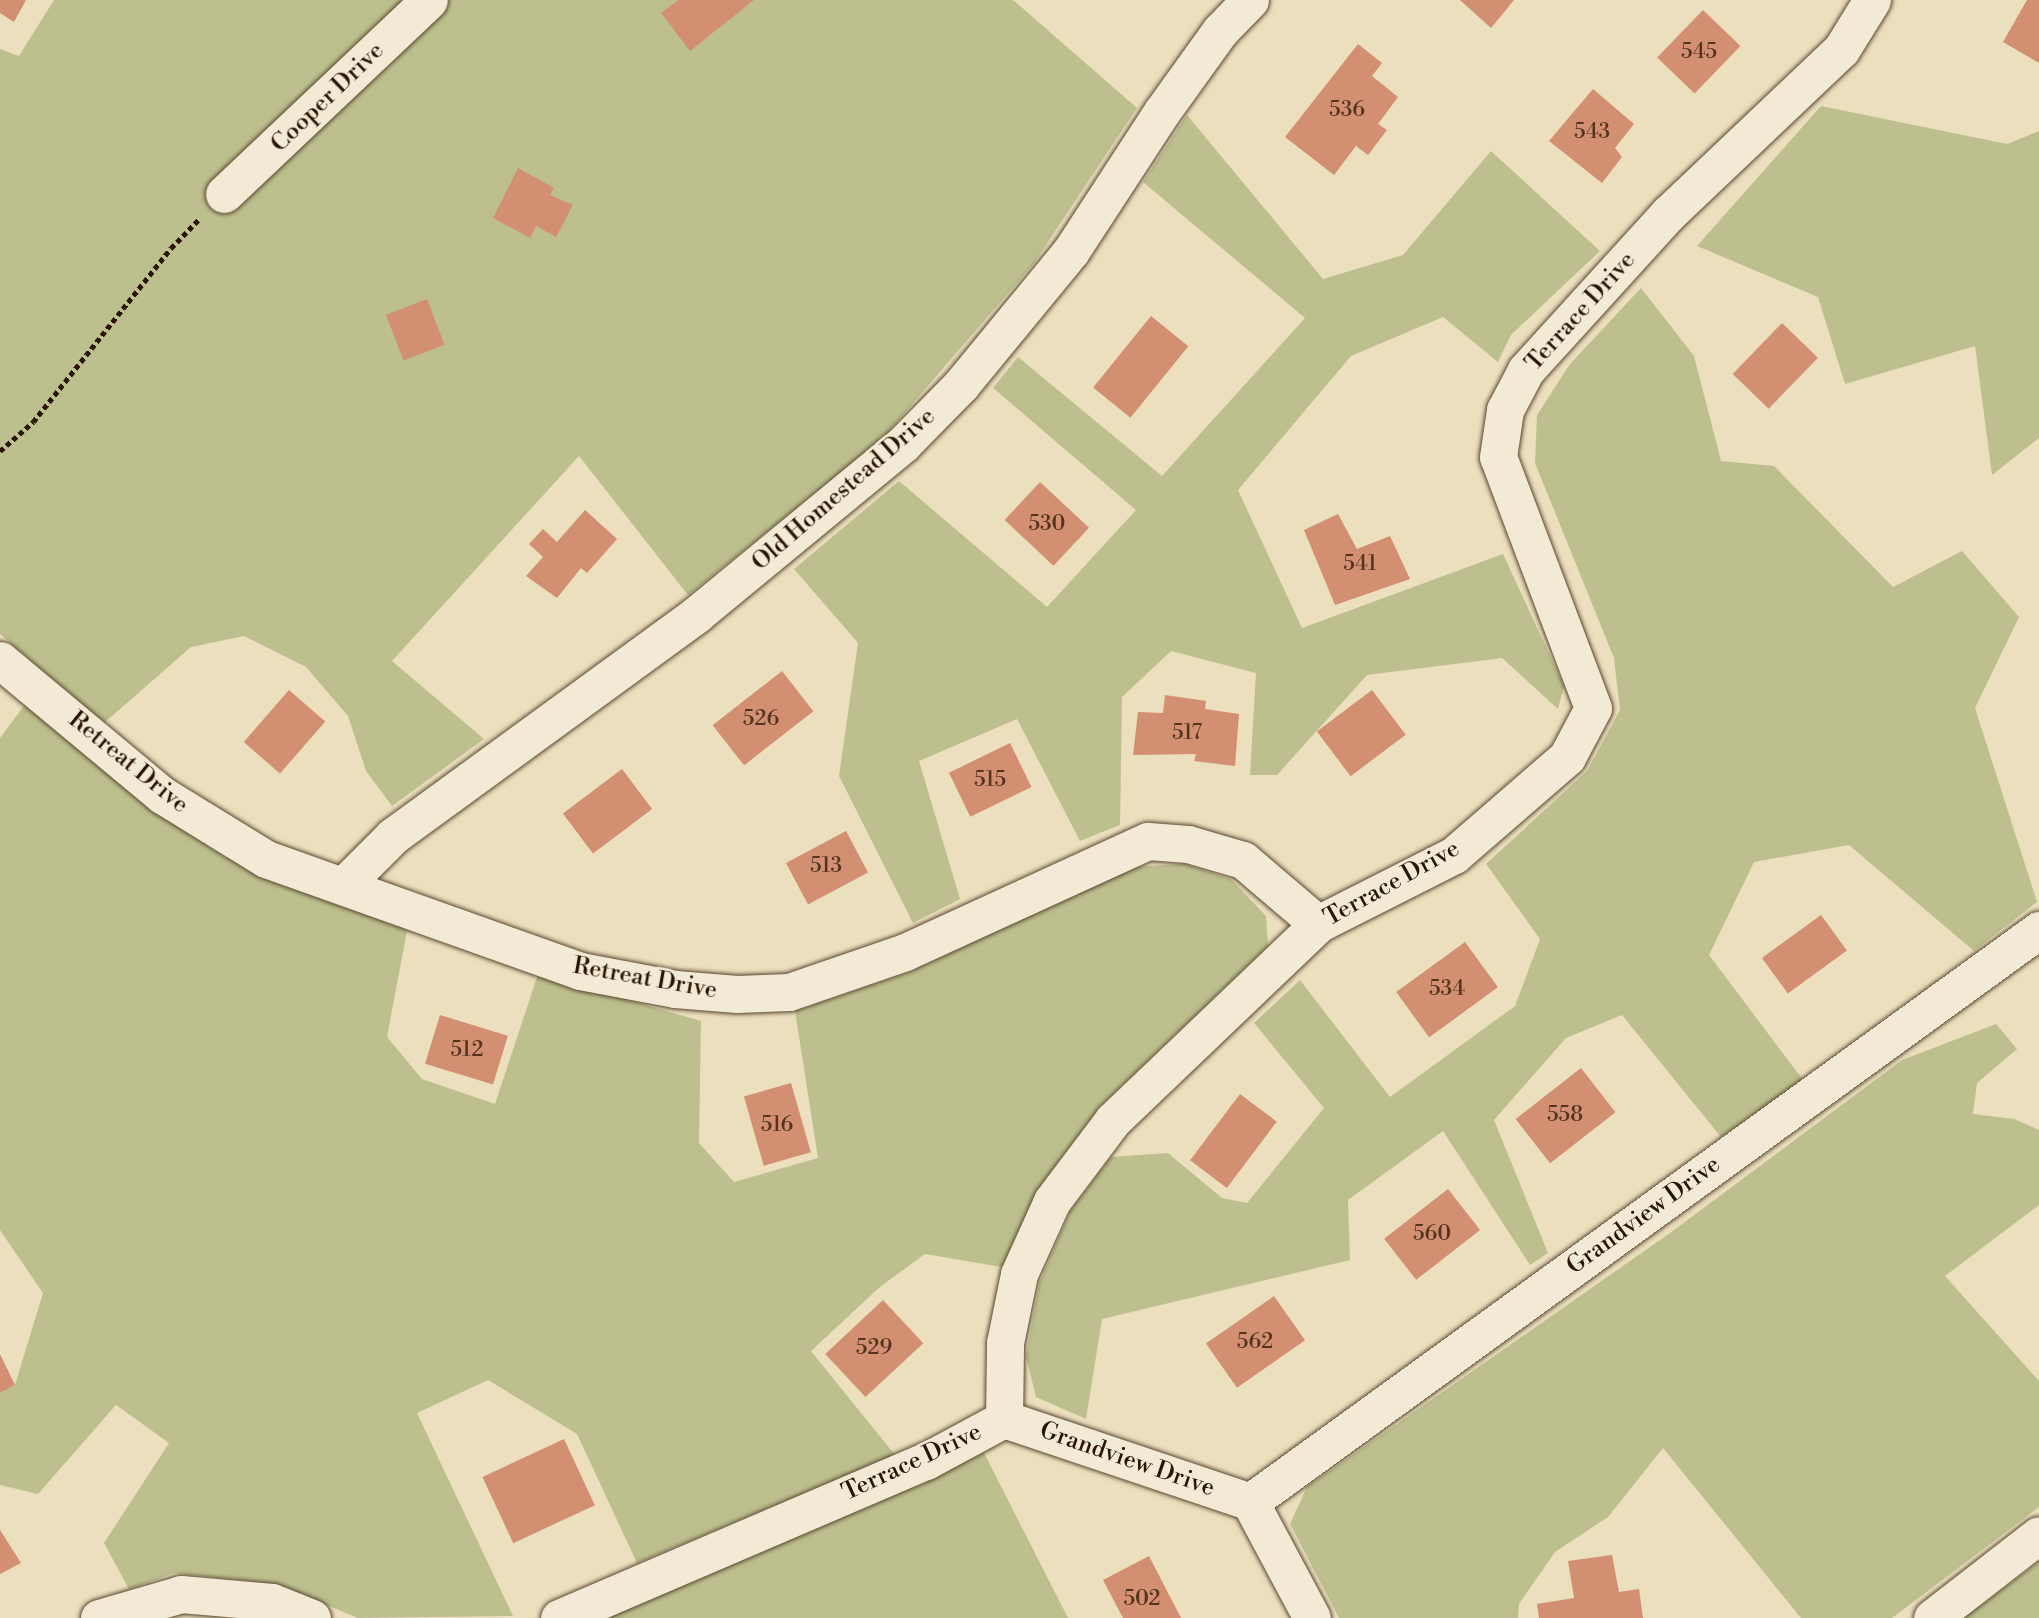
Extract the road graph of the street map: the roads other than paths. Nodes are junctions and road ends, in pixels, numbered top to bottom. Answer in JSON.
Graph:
{"nodes":[{"id":1,"x":429,"y":0,"type":"edge"},
{"id":2,"x":1250,"y":0,"type":"edge"},
{"id":3,"x":1872,"y":0,"type":"edge"},
{"id":4,"x":224,"y":194,"type":"road end"},
{"id":5,"x":0,"y":660,"type":"edge"},
{"id":6,"x":344,"y":885,"type":"junction"},
{"id":7,"x":1318,"y":924,"type":"junction"},
{"id":8,"x":2039,"y":930,"type":"edge"},
{"id":9,"x":1004,"y":1419,"type":"junction"},
{"id":10,"x":1250,"y":1502,"type":"junction"},
{"id":11,"x":2039,"y":1535,"type":"edge"},
{"id":12,"x":99,"y":1618,"type":"edge"},
{"id":13,"x":312,"y":1618,"type":"edge"},
{"id":14,"x":559,"y":1618,"type":"edge"},
{"id":15,"x":1312,"y":1618,"type":"edge"},
{"id":16,"x":1932,"y":1618,"type":"edge"}],
"edges":[{"from":1,"to":4,"type":"street","name":"Cooper Drive"},
{"from":2,"to":6,"type":"street","name":"Old Homestead Drive"},
{"from":3,"to":7,"type":"street","name":"Terrace Drive"},
{"from":5,"to":6,"type":"street","name":"Retreat Drive"},
{"from":6,"to":7,"type":"street","name":"Retreat Drive"},
{"from":7,"to":9,"type":"street","name":"Terrace Drive"},
{"from":8,"to":10,"type":"street","name":"Grandview Drive"},
{"from":9,"to":10,"type":"street","name":"Grandview Drive"},
{"from":9,"to":14,"type":"street","name":"Terrace Drive"},
{"from":10,"to":15,"type":"street"},
{"from":11,"to":16,"type":"street"},
{"from":12,"to":13,"type":"street"}]}
